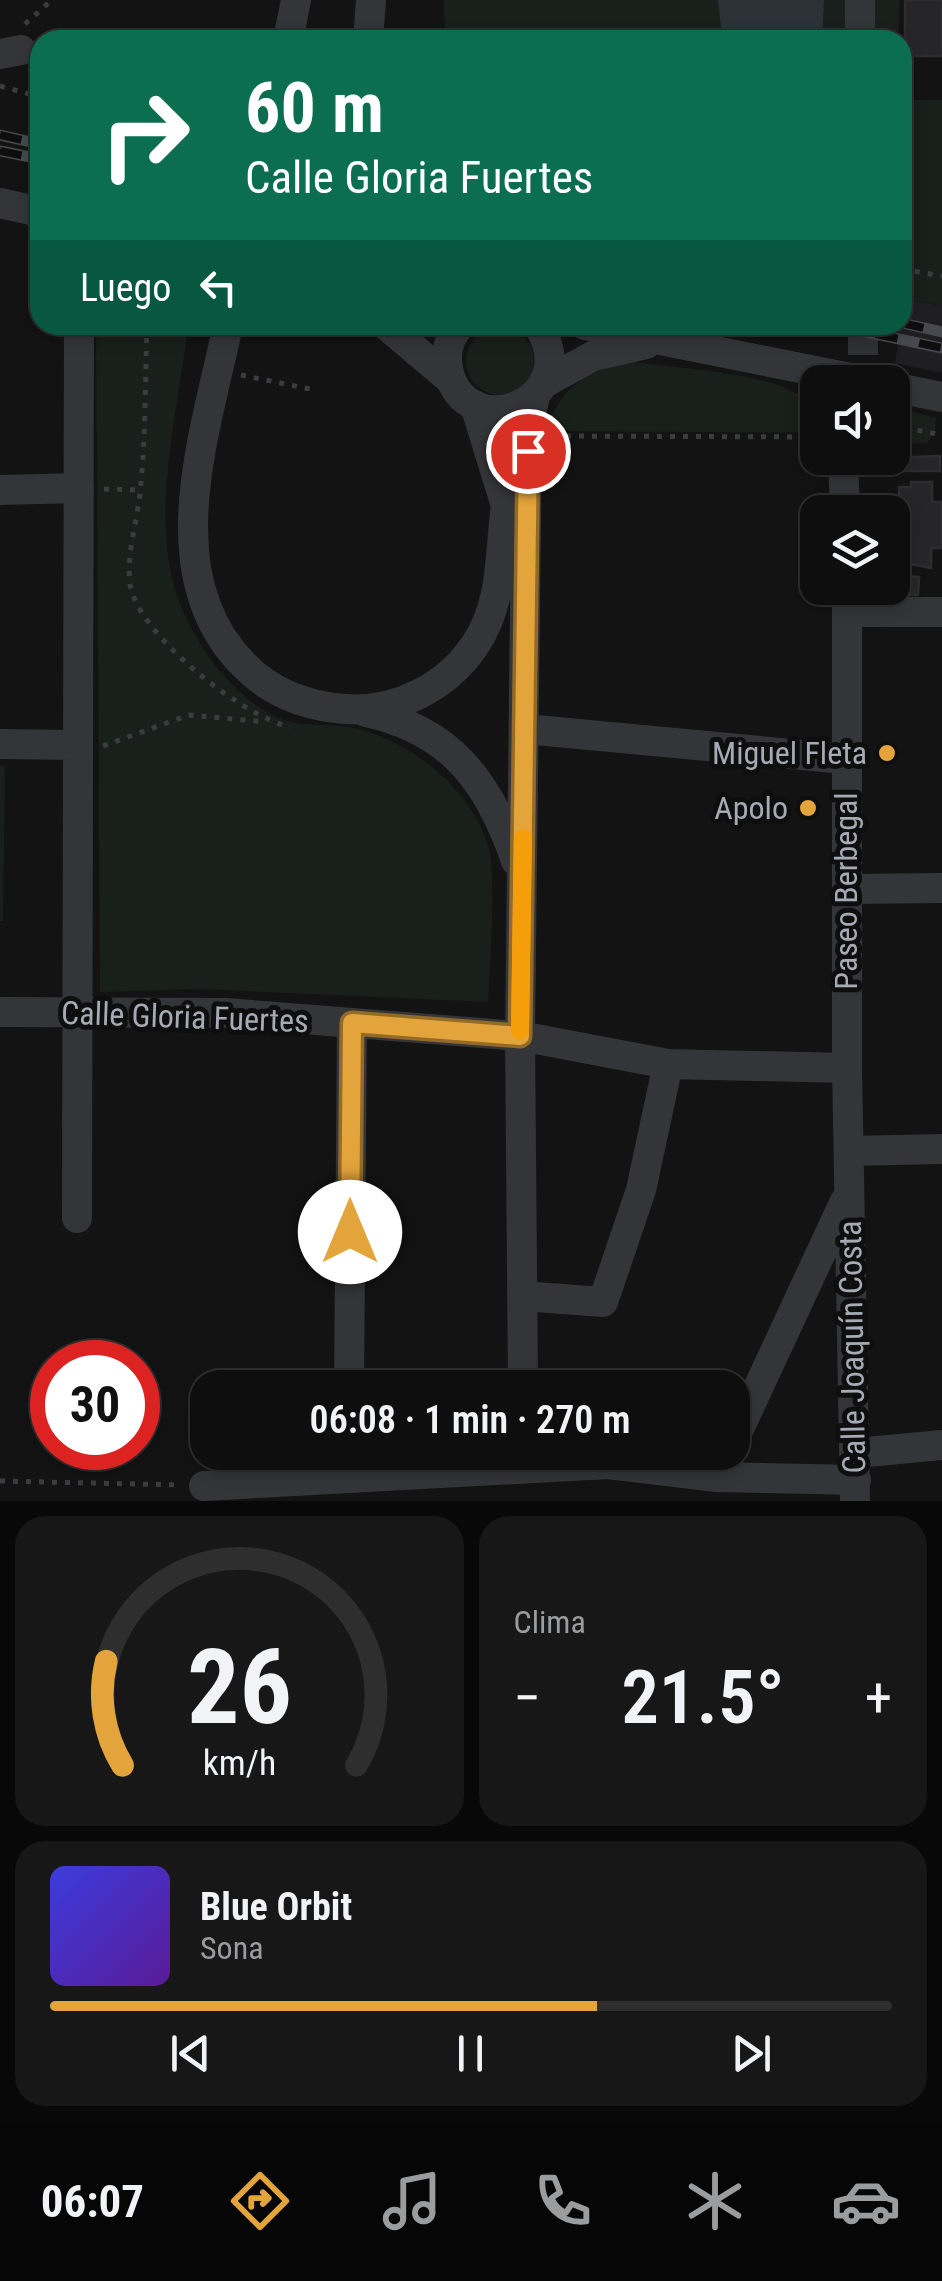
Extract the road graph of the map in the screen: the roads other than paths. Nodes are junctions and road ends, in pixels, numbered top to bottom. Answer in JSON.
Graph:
{"nodes":[{"id":1,"x":371,"y":0,"type":"edge"},
{"id":2,"x":860,"y":0,"type":"edge"},
{"id":3,"x":369,"y":30,"type":"edge"},
{"id":4,"x":860,"y":30,"type":"edge"},
{"id":5,"x":0,"y":203,"type":"edge"},
{"id":6,"x":30,"y":210,"type":"edge"},
{"id":7,"x":78,"y":335,"type":"edge"},
{"id":8,"x":226,"y":335,"type":"edge"},
{"id":9,"x":382,"y":335,"type":"edge"},
{"id":10,"x":454,"y":335,"type":"edge"},
{"id":11,"x":542,"y":335,"type":"edge"},
{"id":12,"x":633,"y":335,"type":"edge"},
{"id":13,"x":668,"y":342,"type":"junction"},
{"id":14,"x":800,"y":378,"type":"edge"},
{"id":15,"x":451,"y":380,"type":"junction"},
{"id":16,"x":540,"y":390,"type":"junction"},
{"id":17,"x":910,"y":391,"type":"edge"},
{"id":18,"x":942,"y":397,"type":"edge"},
{"id":19,"x":475,"y":405,"type":"junction"},
{"id":20,"x":527,"y":436,"type":"junction"},
{"id":21,"x":78,"y":488,"type":"junction"},
{"id":22,"x":0,"y":490,"type":"edge"},
{"id":23,"x":506,"y":506,"type":"junction"},
{"id":24,"x":847,"y":605,"type":"edge"},
{"id":25,"x":887,"y":605,"type":"edge"},
{"id":26,"x":942,"y":612,"type":"edge"},
{"id":27,"x":353,"y":710,"type":"junction"},
{"id":28,"x":525,"y":729,"type":"junction"},
{"id":29,"x":0,"y":744,"type":"edge"},
{"id":30,"x":78,"y":745,"type":"junction"},
{"id":31,"x":845,"y":759,"type":"junction"},
{"id":32,"x":522,"y":881,"type":"junction"},
{"id":33,"x":942,"y":888,"type":"edge"},
{"id":34,"x":847,"y":889,"type":"junction"},
{"id":35,"x":0,"y":1012,"type":"edge"},
{"id":36,"x":77,"y":1012,"type":"junction"},
{"id":37,"x":352,"y":1023,"type":"junction"},
{"id":38,"x":520,"y":1036,"type":"junction"},
{"id":39,"x":668,"y":1064,"type":"junction"},
{"id":40,"x":847,"y":1068,"type":"junction"},
{"id":41,"x":942,"y":1148,"type":"edge"},
{"id":42,"x":849,"y":1151,"type":"junction"},
{"id":43,"x":848,"y":1194,"type":"junction"},
{"id":44,"x":76,"y":1218,"type":"dead end"},
{"id":45,"x":522,"y":1296,"type":"junction"},
{"id":46,"x":349,"y":1370,"type":"edge"},
{"id":47,"x":523,"y":1370,"type":"edge"},
{"id":48,"x":750,"y":1405,"type":"edge"},
{"id":49,"x":942,"y":1445,"type":"edge"},
{"id":50,"x":320,"y":1470,"type":"edge"},
{"id":51,"x":660,"y":1470,"type":"edge"},
{"id":52,"x":720,"y":1477,"type":"edge"},
{"id":53,"x":856,"y":1478,"type":"edge"},
{"id":54,"x":204,"y":1486,"type":"road end"}],
"edges":[{"from":1,"to":3,"type":"street"},
{"from":2,"to":4,"type":"street"},
{"from":5,"to":6,"type":"street"},
{"from":7,"to":21,"type":"street"},
{"from":8,"to":27,"type":"street"},
{"from":9,"to":15,"type":"street"},
{"from":10,"to":15,"type":"street"},
{"from":11,"to":16,"type":"street"},
{"from":12,"to":13,"type":"street"},
{"from":13,"to":14,"type":"street"},
{"from":13,"to":16,"type":"street"},
{"from":15,"to":19,"type":"street"},
{"from":16,"to":19,"type":"street"},
{"from":16,"to":20,"type":"street"},
{"from":17,"to":18,"type":"street"},
{"from":19,"to":23,"type":"street"},
{"from":20,"to":23,"type":"street"},
{"from":20,"to":28,"type":"street"},
{"from":21,"to":22,"type":"street"},
{"from":21,"to":30,"type":"street"},
{"from":23,"to":27,"type":"street"},
{"from":24,"to":31,"type":"street","name":"Paseo Berbegal"},
{"from":25,"to":26,"type":"street"},
{"from":27,"to":32,"type":"street"},
{"from":28,"to":31,"type":"street"},
{"from":28,"to":32,"type":"street"},
{"from":29,"to":30,"type":"street"},
{"from":30,"to":36,"type":"street"},
{"from":31,"to":34,"type":"street","name":"Paseo Berbegal"},
{"from":32,"to":38,"type":"street"},
{"from":33,"to":34,"type":"street"},
{"from":34,"to":40,"type":"street","name":"Paseo Berbegal"},
{"from":35,"to":36,"type":"street","name":"Calle Gloria Fuertes"},
{"from":36,"to":37,"type":"street","name":"Calle Gloria Fuertes"},
{"from":36,"to":44,"type":"street"},
{"from":37,"to":38,"type":"street","name":"Calle Gloria Fuertes"},
{"from":37,"to":46,"type":"street"},
{"from":38,"to":39,"type":"street","name":"Calle Gloria Fuertes"},
{"from":38,"to":45,"type":"street"},
{"from":39,"to":40,"type":"street","name":"Calle Gloria Fuertes"},
{"from":39,"to":45,"type":"street"},
{"from":40,"to":42,"type":"street","name":"Paseo Berbegal"},
{"from":41,"to":42,"type":"street"},
{"from":42,"to":43,"type":"street","name":"Paseo Berbegal"},
{"from":43,"to":48,"type":"street"},
{"from":43,"to":53,"type":"street","name":"Calle Joaquín Costa"},
{"from":45,"to":47,"type":"street"},
{"from":49,"to":53,"type":"street"},
{"from":50,"to":54,"type":"street"},
{"from":51,"to":52,"type":"street"},
{"from":52,"to":53,"type":"street"}]}
